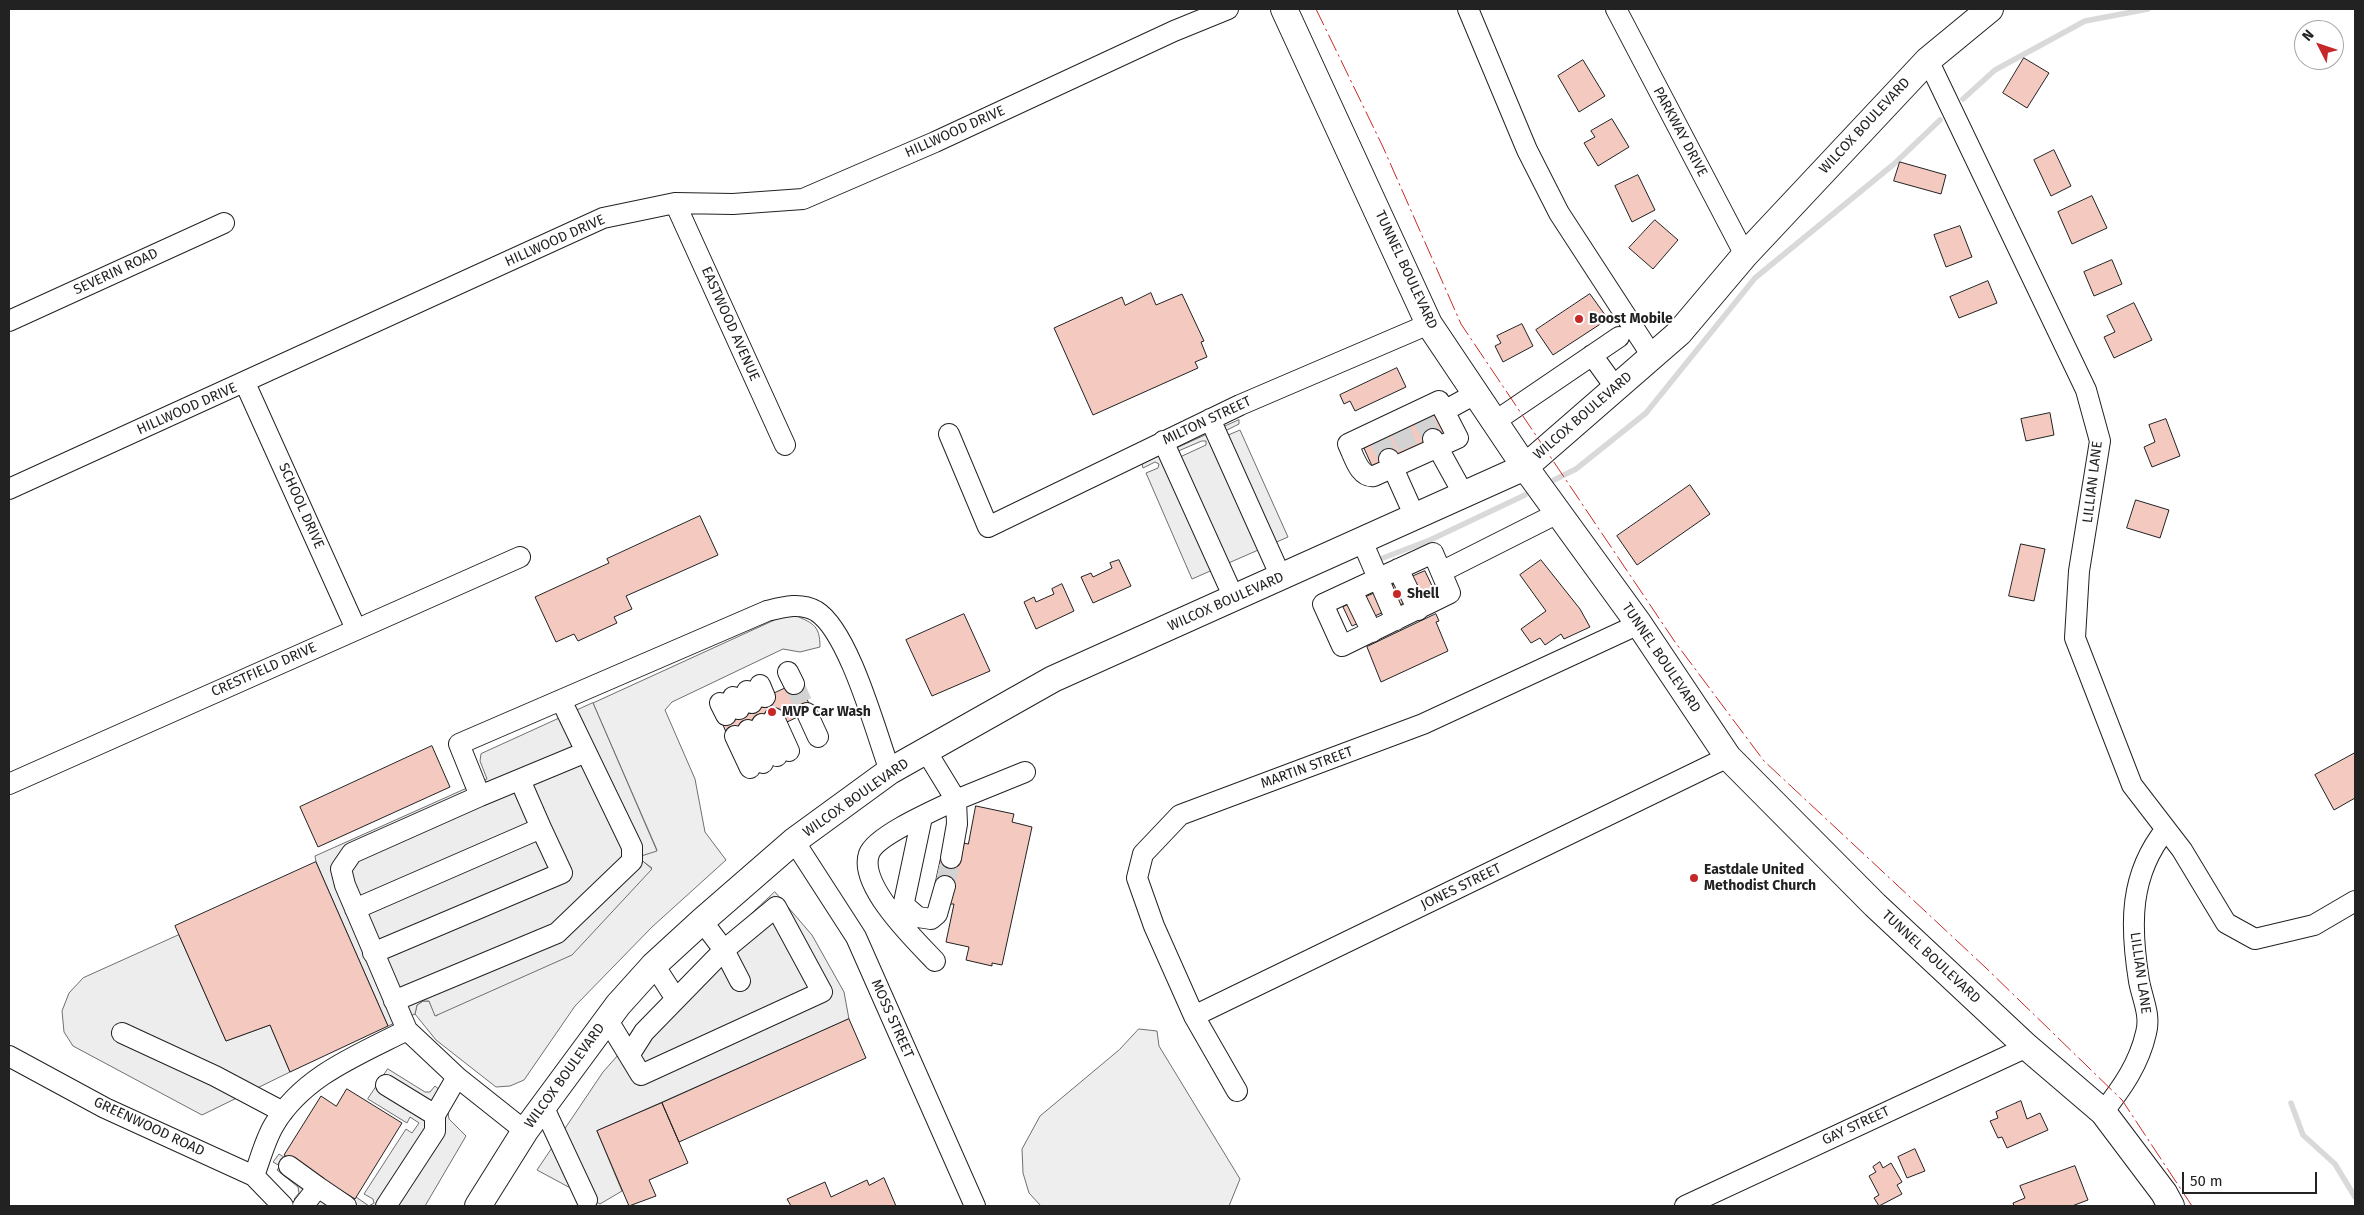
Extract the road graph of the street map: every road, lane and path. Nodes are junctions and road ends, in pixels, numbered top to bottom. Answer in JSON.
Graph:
{"nodes":[{"id":1,"x":1228,"y":9,"type":"edge"},
{"id":2,"x":1284,"y":9,"type":"edge"},
{"id":3,"x":1468,"y":9,"type":"edge"},
{"id":4,"x":1616,"y":9,"type":"edge"},
{"id":5,"x":1990,"y":9,"type":"edge"},
{"id":6,"x":1928,"y":60,"type":"junction"},
{"id":7,"x":675,"y":203,"type":"junction"},
{"id":8,"x":224,"y":223,"type":"dead end"},
{"id":9,"x":1745,"y":255,"type":"junction"},
{"id":10,"x":9,"y":321,"type":"edge"},
{"id":11,"x":1430,"y":324,"type":"junction"},
{"id":12,"x":1619,"y":337,"type":"dead end"},
{"id":13,"x":1592,"y":356,"type":"junction"},
{"id":14,"x":1652,"y":356,"type":"junction"},
{"id":15,"x":245,"y":383,"type":"junction"},
{"id":16,"x":1615,"y":387,"type":"junction"},
{"id":17,"x":1475,"y":394,"type":"junction"},
{"id":18,"x":1444,"y":411,"type":"junction"},
{"id":19,"x":1210,"y":419,"type":"junction"},
{"id":20,"x":1494,"y":422,"type":"junction"},
{"id":21,"x":949,"y":434,"type":"dead end"},
{"id":22,"x":1163,"y":441,"type":"junction"},
{"id":23,"x":1435,"y":444,"type":"junction"},
{"id":24,"x":785,"y":445,"type":"dead end"},
{"id":25,"x":1391,"y":463,"type":"junction"},
{"id":26,"x":1525,"y":467,"type":"junction"},
{"id":27,"x":9,"y":489,"type":"edge"},
{"id":28,"x":1464,"y":495,"type":"junction"},
{"id":29,"x":1558,"y":513,"type":"junction"},
{"id":30,"x":1415,"y":517,"type":"junction"},
{"id":31,"x":1362,"y":541,"type":"junction"},
{"id":32,"x":520,"y":557,"type":"dead end"},
{"id":33,"x":1398,"y":569,"type":"junction"},
{"id":34,"x":1441,"y":572,"type":"junction"},
{"id":35,"x":1281,"y":577,"type":"junction"},
{"id":36,"x":1378,"y":579,"type":"junction"},
{"id":37,"x":1352,"y":591,"type":"junction"},
{"id":38,"x":1234,"y":598,"type":"junction"},
{"id":39,"x":1418,"y":610,"type":"junction"},
{"id":40,"x":1396,"y":620,"type":"junction"},
{"id":41,"x":1639,"y":624,"type":"junction"},
{"id":42,"x":356,"y":628,"type":"junction"},
{"id":43,"x":1372,"y":632,"type":"junction"},
{"id":44,"x":560,"y":700,"type":"junction"},
{"id":45,"x":807,"y":713,"type":"tunnel mouth"},
{"id":46,"x":755,"y":727,"type":"joint"},
{"id":47,"x":818,"y":737,"type":"dead end"},
{"id":48,"x":926,"y":751,"type":"junction"},
{"id":49,"x":586,"y":752,"type":"junction"},
{"id":50,"x":1728,"y":758,"type":"junction"},
{"id":51,"x":890,"y":771,"type":"junction"},
{"id":52,"x":1025,"y":772,"type":"dead end"},
{"id":53,"x":520,"y":780,"type":"junction"},
{"id":54,"x":9,"y":784,"type":"edge"},
{"id":55,"x":480,"y":796,"type":"junction"},
{"id":56,"x":956,"y":800,"type":"junction"},
{"id":57,"x":922,"y":817,"type":"junction"},
{"id":58,"x":541,"y":828,"type":"junction"},
{"id":59,"x":2166,"y":829,"type":"junction"},
{"id":60,"x":794,"y":841,"type":"junction"},
{"id":61,"x":951,"y":858,"type":"tunnel mouth"},
{"id":62,"x":945,"y":886,"type":"tunnel mouth"},
{"id":63,"x":2355,"y":901,"type":"edge"},
{"id":64,"x":355,"y":909,"type":"junction"},
{"id":65,"x":902,"y":913,"type":"junction"},
{"id":66,"x":702,"y":921,"type":"junction"},
{"id":67,"x":724,"y":950,"type":"junction"},
{"id":68,"x":373,"y":954,"type":"junction"},
{"id":69,"x":935,"y":961,"type":"dead end"},
{"id":70,"x":654,"y":965,"type":"junction"},
{"id":71,"x":740,"y":981,"type":"dead end"},
{"id":72,"x":394,"y":1000,"type":"junction"},
{"id":73,"x":676,"y":1000,"type":"junction"},
{"id":74,"x":1194,"y":1016,"type":"junction"},
{"id":75,"x":607,"y":1019,"type":"junction"},
{"id":76,"x":407,"y":1030,"type":"junction"},
{"id":77,"x":122,"y":1033,"type":"dead end"},
{"id":78,"x":2027,"y":1047,"type":"junction"},
{"id":79,"x":630,"y":1054,"type":"junction"},
{"id":80,"x":9,"y":1056,"type":"edge"},
{"id":81,"x":457,"y":1077,"type":"junction"},
{"id":82,"x":386,"y":1085,"type":"dead end"},
{"id":83,"x":1237,"y":1091,"type":"dead end"},
{"id":84,"x":543,"y":1106,"type":"junction"},
{"id":85,"x":283,"y":1112,"type":"junction"},
{"id":86,"x":2103,"y":1112,"type":"junction"},
{"id":87,"x":435,"y":1115,"type":"junction"},
{"id":88,"x":525,"y":1131,"type":"junction"},
{"id":89,"x":289,"y":1166,"type":"dead end"},
{"id":90,"x":254,"y":1176,"type":"junction"},
{"id":91,"x":318,"y":1187,"type":"junction"},
{"id":92,"x":587,"y":1200,"type":"dead end"},
{"id":93,"x":283,"y":1206,"type":"edge"},
{"id":94,"x":303,"y":1206,"type":"edge"},
{"id":95,"x":346,"y":1206,"type":"edge"},
{"id":96,"x":386,"y":1206,"type":"edge"},
{"id":97,"x":478,"y":1206,"type":"edge"},
{"id":98,"x":974,"y":1206,"type":"edge"},
{"id":99,"x":1685,"y":1206,"type":"edge"},
{"id":100,"x":2170,"y":1206,"type":"edge"}],
"edges":[{"from":1,"to":7,"type":"street","name":"HILLWOOD DRIVE"},
{"from":2,"to":11,"type":"main road","name":"TUNNEL BOULEVARD"},
{"from":3,"to":14,"type":"street"},
{"from":4,"to":9,"type":"street","name":"PARKWAY DRIVE"},
{"from":5,"to":6,"type":"main road","name":"WILCOX BOULEVARD"},
{"from":6,"to":9,"type":"main road","name":"WILCOX BOULEVARD"},
{"from":6,"to":59,"type":"street","name":"LILLIAN LANE"},
{"from":7,"to":15,"type":"street","name":"HILLWOOD DRIVE"},
{"from":7,"to":24,"type":"street","name":"EASTWOOD AVENUE"},
{"from":8,"to":10,"type":"street","name":"SEVERIN ROAD"},
{"from":9,"to":14,"type":"main road","name":"WILCOX BOULEVARD"},
{"from":11,"to":17,"type":"main road","name":"TUNNEL BOULEVARD"},
{"from":11,"to":19,"type":"street","name":"MILTON STREET"},
{"from":12,"to":13,"type":"street"},
{"from":13,"to":16,"type":"street"},
{"from":13,"to":20,"type":"street"},
{"from":14,"to":16,"type":"main road","name":"WILCOX BOULEVARD"},
{"from":15,"to":27,"type":"street","name":"HILLWOOD DRIVE"},
{"from":15,"to":42,"type":"street","name":"SCHOOL DRIVE"},
{"from":16,"to":26,"type":"main road","name":"WILCOX BOULEVARD"},
{"from":17,"to":18,"type":"street"},
{"from":17,"to":20,"type":"main road","name":"TUNNEL BOULEVARD"},
{"from":18,"to":23,"type":"street"},
{"from":18,"to":25,"type":"street"},
{"from":19,"to":22,"type":"street","name":"MILTON STREET"},
{"from":19,"to":35,"type":"street"},
{"from":20,"to":26,"type":"main road","name":"TUNNEL BOULEVARD"},
{"from":21,"to":22,"type":"street","name":"MILTON STREET"},
{"from":22,"to":38,"type":"street"},
{"from":23,"to":25,"type":"street"},
{"from":23,"to":28,"type":"street"},
{"from":25,"to":30,"type":"street"},
{"from":26,"to":28,"type":"main road","name":"WILCOX BOULEVARD"},
{"from":26,"to":29,"type":"main road","name":"TUNNEL BOULEVARD"},
{"from":28,"to":30,"type":"main road","name":"WILCOX BOULEVARD"},
{"from":29,"to":34,"type":"street"},
{"from":29,"to":41,"type":"main road","name":"TUNNEL BOULEVARD"},
{"from":30,"to":31,"type":"main road","name":"WILCOX BOULEVARD"},
{"from":31,"to":35,"type":"main road","name":"WILCOX BOULEVARD"},
{"from":31,"to":36,"type":"street"},
{"from":32,"to":42,"type":"street","name":"CRESTFIELD DRIVE"},
{"from":33,"to":34,"type":"street"},
{"from":33,"to":36,"type":"street"},
{"from":33,"to":39,"type":"street"},
{"from":34,"to":39,"type":"street"},
{"from":35,"to":38,"type":"main road","name":"WILCOX BOULEVARD"},
{"from":36,"to":37,"type":"street"},
{"from":36,"to":40,"type":"street"},
{"from":37,"to":43,"type":"street"},
{"from":37,"to":43,"type":"street"},
{"from":38,"to":48,"type":"main road","name":"WILCOX BOULEVARD"},
{"from":39,"to":40,"type":"street"},
{"from":40,"to":43,"type":"street"},
{"from":41,"to":50,"type":"main road","name":"TUNNEL BOULEVARD"},
{"from":41,"to":74,"type":"street","name":"MARTIN STREET"},
{"from":42,"to":54,"type":"street","name":"CRESTFIELD DRIVE"},
{"from":44,"to":49,"type":"street"},
{"from":44,"to":51,"type":"street"},
{"from":44,"to":55,"type":"street"},
{"from":45,"to":47,"type":"street"},
{"from":46,"to":46,"type":"street"},
{"from":48,"to":51,"type":"main road","name":"WILCOX BOULEVARD"},
{"from":48,"to":56,"type":"street"},
{"from":49,"to":53,"type":"street"},
{"from":49,"to":72,"type":"street"},
{"from":50,"to":74,"type":"street","name":"JONES STREET"},
{"from":50,"to":78,"type":"main road","name":"TUNNEL BOULEVARD"},
{"from":51,"to":60,"type":"main road","name":"WILCOX BOULEVARD"},
{"from":52,"to":56,"type":"street"},
{"from":53,"to":55,"type":"street"},
{"from":53,"to":58,"type":"street"},
{"from":55,"to":64,"type":"street"},
{"from":56,"to":57,"type":"street"},
{"from":56,"to":61,"type":"street"},
{"from":57,"to":65,"type":"street"},
{"from":57,"to":65,"type":"street"},
{"from":58,"to":64,"type":"street"},
{"from":58,"to":68,"type":"street"},
{"from":59,"to":63,"type":"street","name":"LILLIAN LANE"},
{"from":59,"to":86,"type":"street","name":"LILLIAN LANE"},
{"from":60,"to":66,"type":"main road","name":"WILCOX BOULEVARD"},
{"from":60,"to":98,"type":"street","name":"MOSS STREET"},
{"from":62,"to":65,"type":"street"},
{"from":64,"to":68,"type":"street"},
{"from":65,"to":69,"type":"street"},
{"from":66,"to":67,"type":"street"},
{"from":66,"to":70,"type":"main road","name":"WILCOX BOULEVARD"},
{"from":67,"to":71,"type":"street"},
{"from":67,"to":73,"type":"street"},
{"from":67,"to":79,"type":"street"},
{"from":68,"to":72,"type":"street"},
{"from":70,"to":73,"type":"street"},
{"from":70,"to":75,"type":"main road","name":"WILCOX BOULEVARD"},
{"from":72,"to":76,"type":"street"},
{"from":73,"to":79,"type":"street"},
{"from":74,"to":83,"type":"street","name":"MARTIN STREET"},
{"from":75,"to":79,"type":"street"},
{"from":75,"to":84,"type":"main road","name":"WILCOX BOULEVARD"},
{"from":76,"to":81,"type":"street"},
{"from":76,"to":85,"type":"street"},
{"from":77,"to":85,"type":"street"},
{"from":78,"to":86,"type":"main road","name":"TUNNEL BOULEVARD"},
{"from":78,"to":99,"type":"street","name":"GAY STREET"},
{"from":80,"to":90,"type":"street","name":"GREENWOOD ROAD"},
{"from":81,"to":87,"type":"street"},
{"from":81,"to":88,"type":"street"},
{"from":82,"to":87,"type":"street"},
{"from":84,"to":88,"type":"main road","name":"WILCOX BOULEVARD"},
{"from":84,"to":92,"type":"street"},
{"from":85,"to":90,"type":"street"},
{"from":86,"to":100,"type":"main road","name":"TUNNEL BOULEVARD"},
{"from":87,"to":96,"type":"street"},
{"from":88,"to":97,"type":"main road","name":"WILCOX BOULEVARD"},
{"from":89,"to":91,"type":"street"},
{"from":90,"to":93,"type":"street","name":"GREENWOOD ROAD"},
{"from":91,"to":94,"type":"street"},
{"from":91,"to":95,"type":"street"}]}
